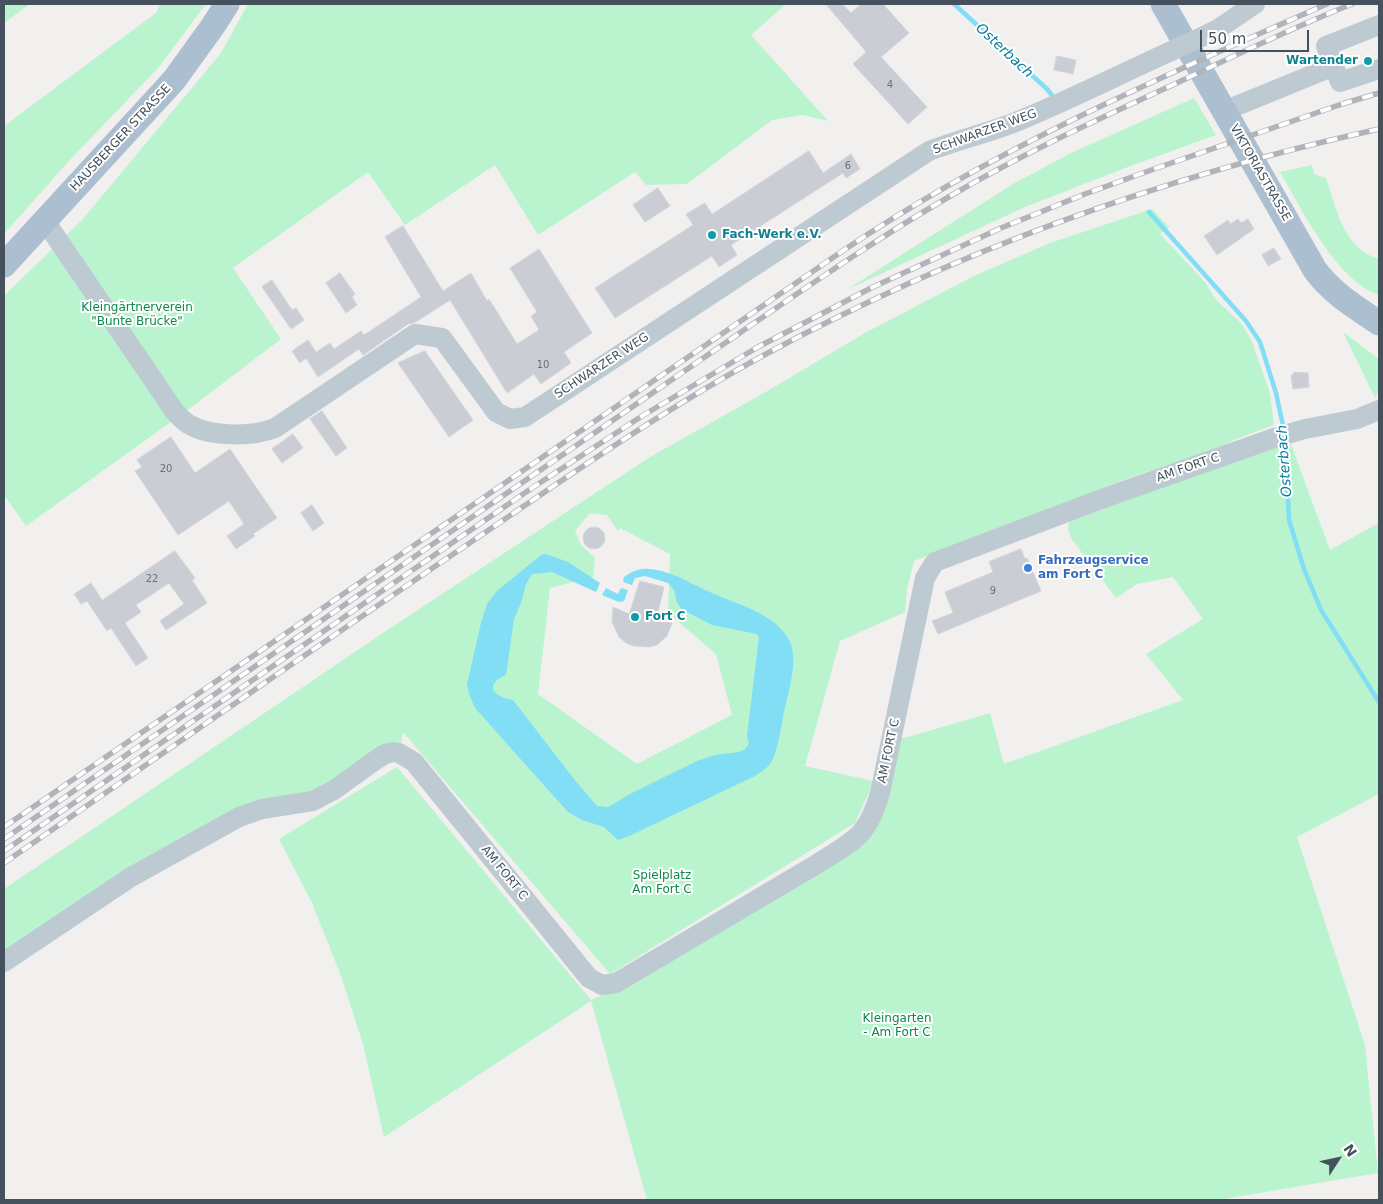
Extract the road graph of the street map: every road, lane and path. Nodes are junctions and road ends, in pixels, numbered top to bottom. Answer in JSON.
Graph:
{"nodes":[{"id":1,"x":227,"y":4,"type":"edge"},
{"id":2,"x":1163,"y":4,"type":"edge"},
{"id":3,"x":1255,"y":4,"type":"edge"},
{"id":4,"x":1379,"y":25,"type":"edge"},
{"id":5,"x":1334,"y":66,"type":"junction"},
{"id":6,"x":1379,"y":69,"type":"edge"},
{"id":7,"x":1224,"y":111,"type":"junction"},
{"id":8,"x":45,"y":221,"type":"junction"},
{"id":9,"x":4,"y":264,"type":"edge"},
{"id":10,"x":1379,"y":323,"type":"edge"},
{"id":11,"x":1379,"y":410,"type":"edge"},
{"id":12,"x":4,"y":962,"type":"edge"}],
"edges":[{"from":1,"to":8,"type":"main road","name":"HAUSBERGER STRASSE"},
{"from":2,"to":7,"type":"main road","name":"VIKTORIASTRASSE"},
{"from":3,"to":8,"type":"street","name":"SCHWARZER WEG","bridge":true},
{"from":4,"to":5,"type":"street"},
{"from":5,"to":6,"type":"street"},
{"from":5,"to":7,"type":"street"},
{"from":7,"to":10,"type":"main road","name":"VIKTORIASTRASSE"},
{"from":8,"to":9,"type":"main road","name":"HAUSBERGER STRASSE"},
{"from":11,"to":12,"type":"street","name":"AM FORT C"}]}
